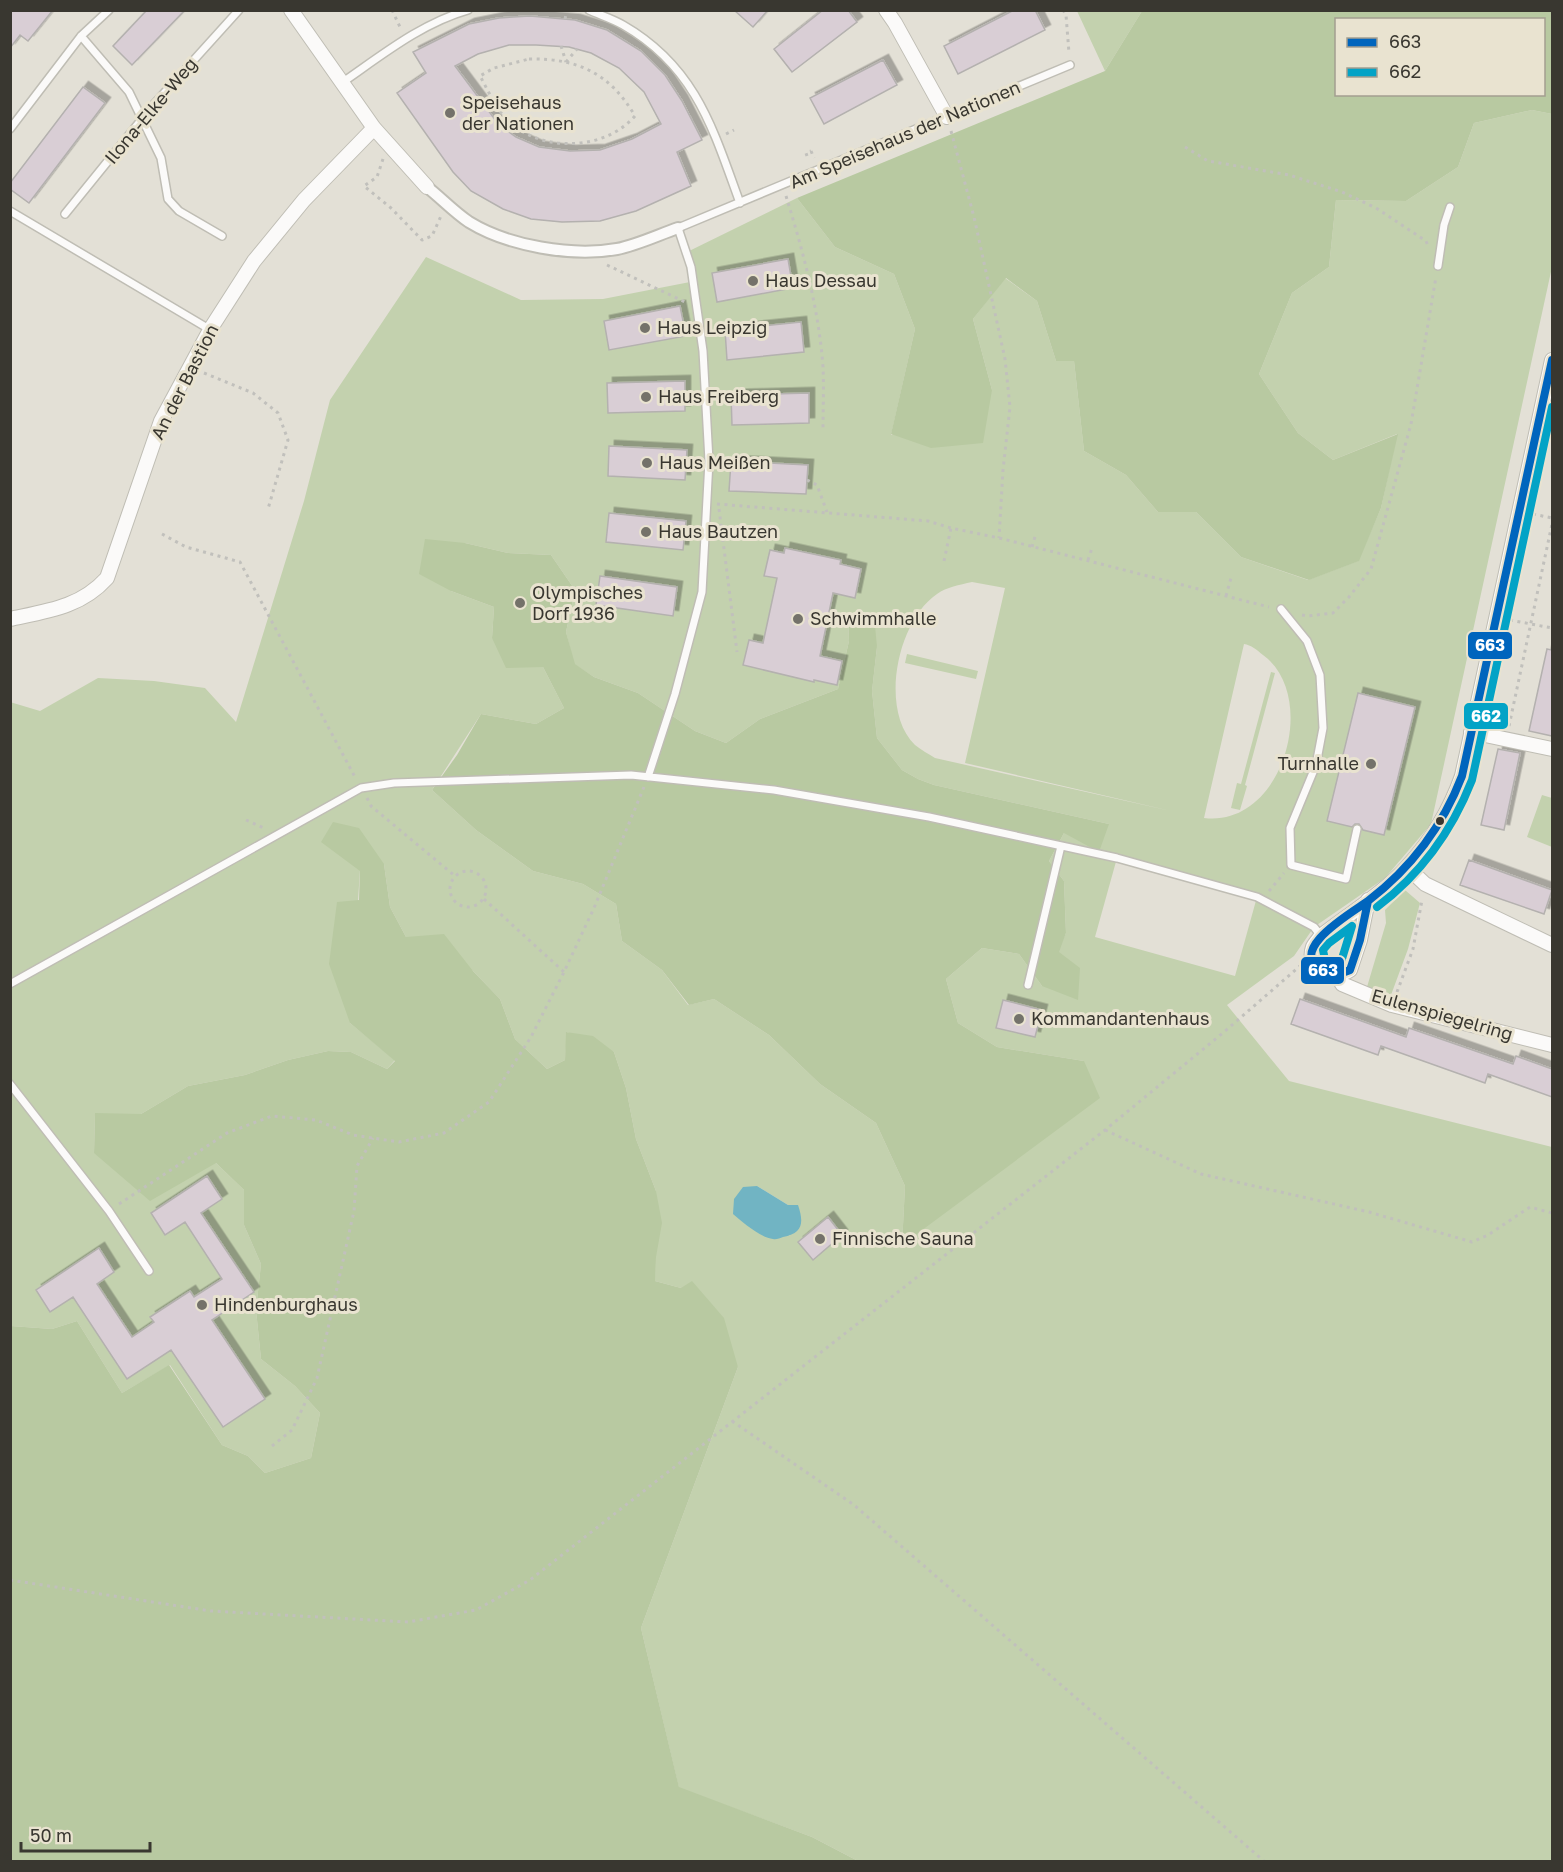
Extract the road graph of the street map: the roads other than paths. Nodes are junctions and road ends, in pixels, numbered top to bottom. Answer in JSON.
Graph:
{"nodes":[{"id":1,"x":109,"y":10,"type":"edge"},
{"id":2,"x":239,"y":10,"type":"edge"},
{"id":3,"x":291,"y":10,"type":"edge"},
{"id":4,"x":468,"y":10,"type":"edge"},
{"id":5,"x":589,"y":10,"type":"edge"},
{"id":6,"x":886,"y":10,"type":"edge"},
{"id":7,"x":81,"y":36,"type":"junction"},
{"id":8,"x":1070,"y":65,"type":"road end"},
{"id":9,"x":343,"y":82,"type":"junction"},
{"id":10,"x":947,"y":117,"type":"junction"},
{"id":11,"x":374,"y":128,"type":"junction"},
{"id":12,"x":10,"y":129,"type":"edge"},
{"id":13,"x":427,"y":187,"type":"joint"},
{"id":14,"x":740,"y":203,"type":"junction"},
{"id":15,"x":1450,"y":207,"type":"dead end"},
{"id":16,"x":10,"y":211,"type":"edge"},
{"id":17,"x":65,"y":213,"type":"dead end"},
{"id":18,"x":678,"y":228,"type":"junction"},
{"id":19,"x":222,"y":236,"type":"dead end"},
{"id":20,"x":1438,"y":266,"type":"road end"},
{"id":21,"x":211,"y":328,"type":"junction"},
{"id":22,"x":1552,"y":360,"type":"edge"},
{"id":23,"x":1548,"y":400,"type":"edge"},
{"id":24,"x":1281,"y":609,"type":"road end"},
{"id":25,"x":10,"y":619,"type":"edge"},
{"id":26,"x":1471,"y":732,"type":"junction"},
{"id":27,"x":1552,"y":749,"type":"edge"},
{"id":28,"x":648,"y":777,"type":"junction"},
{"id":29,"x":1357,"y":829,"type":"dead end"},
{"id":30,"x":1061,"y":846,"type":"junction"},
{"id":31,"x":1407,"y":867,"type":"junction"},
{"id":32,"x":1368,"y":900,"type":"junction"},
{"id":33,"x":1322,"y":936,"type":"junction"},
{"id":34,"x":1552,"y":945,"type":"edge"},
{"id":35,"x":1338,"y":975,"type":"junction"},
{"id":36,"x":10,"y":984,"type":"edge"},
{"id":37,"x":1028,"y":985,"type":"dead end"},
{"id":38,"x":1552,"y":1046,"type":"edge"},
{"id":39,"x":10,"y":1084,"type":"edge"},
{"id":40,"x":149,"y":1271,"type":"dead end"}],
"edges":[{"from":1,"to":7,"type":"lane"},
{"from":2,"to":17,"type":"lane","name":"Ilona-Elke-Weg"},
{"from":3,"to":9,"type":"street","name":"Am Speisehaus der Nationen"},
{"from":4,"to":9,"type":"lane"},
{"from":5,"to":14,"type":"lane"},
{"from":6,"to":10,"type":"street"},
{"from":7,"to":12,"type":"lane"},
{"from":7,"to":19,"type":"lane"},
{"from":8,"to":10,"type":"lane","name":"Am Speisehaus der Nationen"},
{"from":9,"to":11,"type":"street","name":"Am Speisehaus der Nationen"},
{"from":10,"to":14,"type":"lane","name":"Am Speisehaus der Nationen"},
{"from":11,"to":13,"type":"street","name":"Am Speisehaus der Nationen"},
{"from":11,"to":21,"type":"street","name":"An der Bastion"},
{"from":13,"to":18,"type":"street","name":"Am Speisehaus der Nationen"},
{"from":14,"to":18,"type":"lane","name":"Am Speisehaus der Nationen"},
{"from":15,"to":20,"type":"lane"},
{"from":16,"to":21,"type":"lane"},
{"from":18,"to":28,"type":"lane"},
{"from":21,"to":25,"type":"street","name":"An der Bastion"},
{"from":22,"to":23,"type":"street"},
{"from":23,"to":26,"type":"street"},
{"from":24,"to":29,"type":"lane"},
{"from":26,"to":27,"type":"street"},
{"from":26,"to":31,"type":"street"},
{"from":28,"to":30,"type":"lane"},
{"from":28,"to":36,"type":"lane"},
{"from":30,"to":33,"type":"lane"},
{"from":30,"to":37,"type":"lane"},
{"from":31,"to":32,"type":"street"},
{"from":31,"to":34,"type":"street"},
{"from":32,"to":33,"type":"street"},
{"from":32,"to":35,"type":"street"},
{"from":33,"to":35,"type":"street","name":"Eulenspiegelring"},
{"from":35,"to":38,"type":"street","name":"Eulenspiegelring"},
{"from":39,"to":40,"type":"lane"}]}
